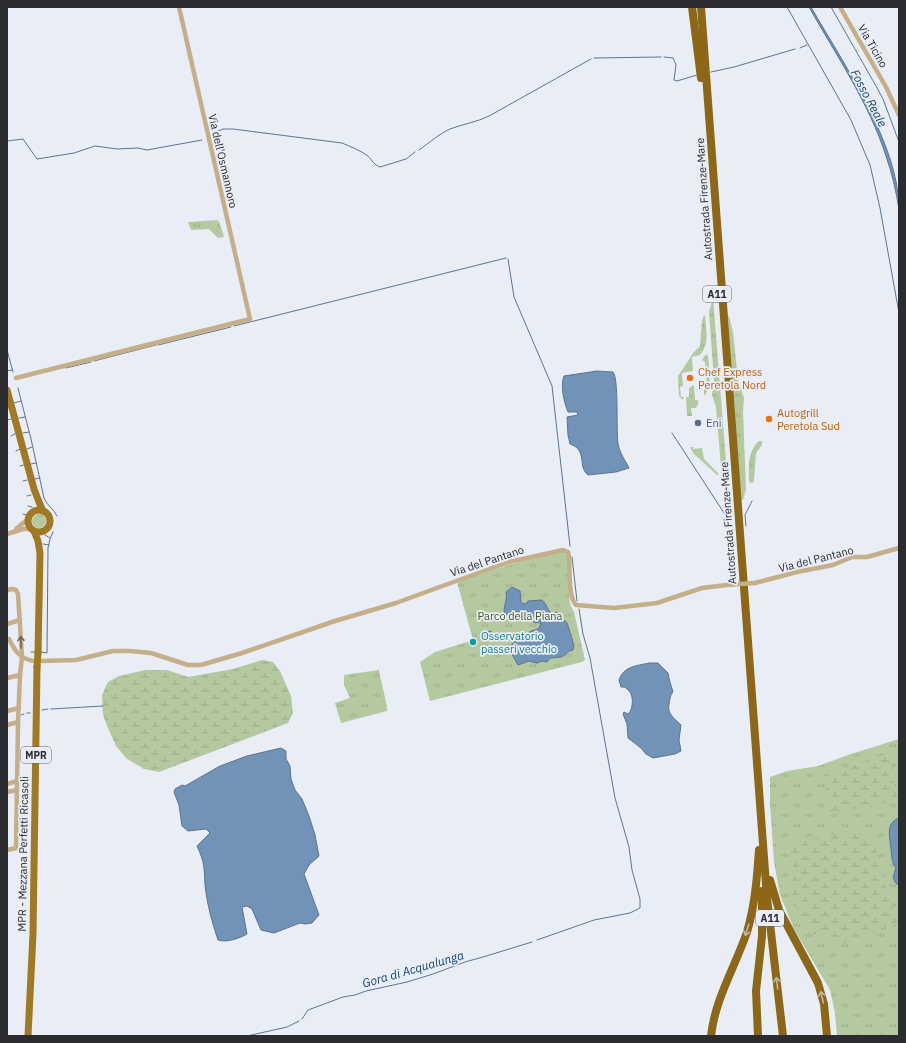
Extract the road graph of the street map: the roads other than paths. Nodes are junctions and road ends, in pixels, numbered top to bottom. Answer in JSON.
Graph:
{"nodes":[{"id":1,"x":179,"y":7,"type":"edge"},
{"id":2,"x":692,"y":7,"type":"edge"},
{"id":3,"x":696,"y":7,"type":"edge"},
{"id":4,"x":701,"y":7,"type":"edge"},
{"id":5,"x":705,"y":7,"type":"edge"},
{"id":6,"x":840,"y":7,"type":"edge"},
{"id":7,"x":704,"y":78,"type":"junction"},
{"id":8,"x":899,"y":115,"type":"edge"},
{"id":9,"x":16,"y":378,"type":"dead end"},
{"id":10,"x":7,"y":390,"type":"edge"},
{"id":11,"x":34,"y":489,"type":"junction"},
{"id":12,"x":43,"y":511,"type":"junction"},
{"id":13,"x":30,"y":516,"type":"junction"},
{"id":14,"x":33,"y":530,"type":"junction"},
{"id":15,"x":13,"y":531,"type":"junction"},
{"id":16,"x":45,"y":531,"type":"junction"},
{"id":17,"x":7,"y":534,"type":"edge"},
{"id":18,"x":899,"y":548,"type":"edge"},
{"id":19,"x":40,"y":553,"type":"junction"},
{"id":20,"x":7,"y":590,"type":"edge"},
{"id":21,"x":20,"y":620,"type":"junction"},
{"id":22,"x":7,"y":624,"type":"edge"},
{"id":23,"x":9,"y":639,"type":"dead end"},
{"id":24,"x":22,"y":657,"type":"junction"},
{"id":25,"x":38,"y":663,"type":"junction"},
{"id":26,"x":20,"y":675,"type":"junction"},
{"id":27,"x":7,"y":678,"type":"edge"},
{"id":28,"x":19,"y":708,"type":"junction"},
{"id":29,"x":7,"y":711,"type":"edge"},
{"id":30,"x":18,"y":722,"type":"junction"},
{"id":31,"x":7,"y":725,"type":"edge"},
{"id":32,"x":17,"y":781,"type":"junction"},
{"id":33,"x":7,"y":784,"type":"edge"},
{"id":34,"x":17,"y":790,"type":"junction"},
{"id":35,"x":7,"y":792,"type":"edge"},
{"id":36,"x":760,"y":800,"type":"junction"},
{"id":37,"x":7,"y":850,"type":"edge"},
{"id":38,"x":759,"y":850,"type":"junction"},
{"id":39,"x":28,"y":1036,"type":"edge"},
{"id":40,"x":711,"y":1036,"type":"edge"},
{"id":41,"x":758,"y":1036,"type":"edge"},
{"id":42,"x":783,"y":1036,"type":"edge"},
{"id":43,"x":827,"y":1036,"type":"edge"}],
"edges":[{"from":1,"to":9,"type":"street","name":"Via dell'Osmannoro"},
{"from":2,"to":7,"type":"highway"},
{"from":3,"to":7,"type":"highway","name":"Autostrada Firenze-Mare","number":"A11"},
{"from":4,"to":7,"type":"highway","name":"Autostrada Firenze-Mare","number":"A11"},
{"from":5,"to":7,"type":"highway"},
{"from":6,"to":8,"type":"street","name":"Via Ticino"},
{"from":7,"to":36,"type":"highway","name":"Autostrada Firenze-Mare","number":"A11"},
{"from":7,"to":38,"type":"highway","name":"Autostrada Firenze-Mare","number":"A11"},
{"from":10,"to":11,"type":"main road"},
{"from":11,"to":12,"type":"main road"},
{"from":11,"to":13,"type":"main road"},
{"from":12,"to":13,"type":"main road"},
{"from":12,"to":16,"type":"main road"},
{"from":13,"to":14,"type":"main road"},
{"from":13,"to":15,"type":"street"},
{"from":14,"to":15,"type":"street"},
{"from":14,"to":16,"type":"main road"},
{"from":14,"to":19,"type":"main road","name":"MPR - Mezzana Perfetti Ricasoli","number":"MPR"},
{"from":15,"to":17,"type":"street"},
{"from":16,"to":19,"type":"main road","name":"MPR - Mezzana Perfetti Ricasoli"},
{"from":18,"to":25,"type":"street","name":"Via del Pantano","bridge":true},
{"from":19,"to":25,"type":"main road","name":"MPR - Mezzana Perfetti Ricasoli","number":"MPR","bridge":true},
{"from":20,"to":21,"type":"street"},
{"from":21,"to":22,"type":"street"},
{"from":24,"to":21,"type":"street","one_way":true},
{"from":23,"to":24,"type":"street"},
{"from":24,"to":25,"type":"street","name":"Via del Pantano"},
{"from":24,"to":26,"type":"street"},
{"from":25,"to":39,"type":"main road","name":"MPR - Mezzana Perfetti Ricasoli","number":"MPR"},
{"from":26,"to":27,"type":"street"},
{"from":26,"to":28,"type":"street"},
{"from":28,"to":29,"type":"street"},
{"from":28,"to":30,"type":"street"},
{"from":30,"to":31,"type":"street"},
{"from":30,"to":32,"type":"street"},
{"from":32,"to":33,"type":"street"},
{"from":32,"to":34,"type":"street"},
{"from":34,"to":35,"type":"street"},
{"from":34,"to":37,"type":"street"},
{"from":42,"to":36,"type":"highway","name":"Autostrada Firenze-Mare","number":"A11","one_way":true},
{"from":43,"to":36,"type":"highway","one_way":true},
{"from":38,"to":40,"type":"highway","one_way":true},
{"from":38,"to":41,"type":"highway","name":"Autostrada Firenze-Mare","number":"A11"}]}
